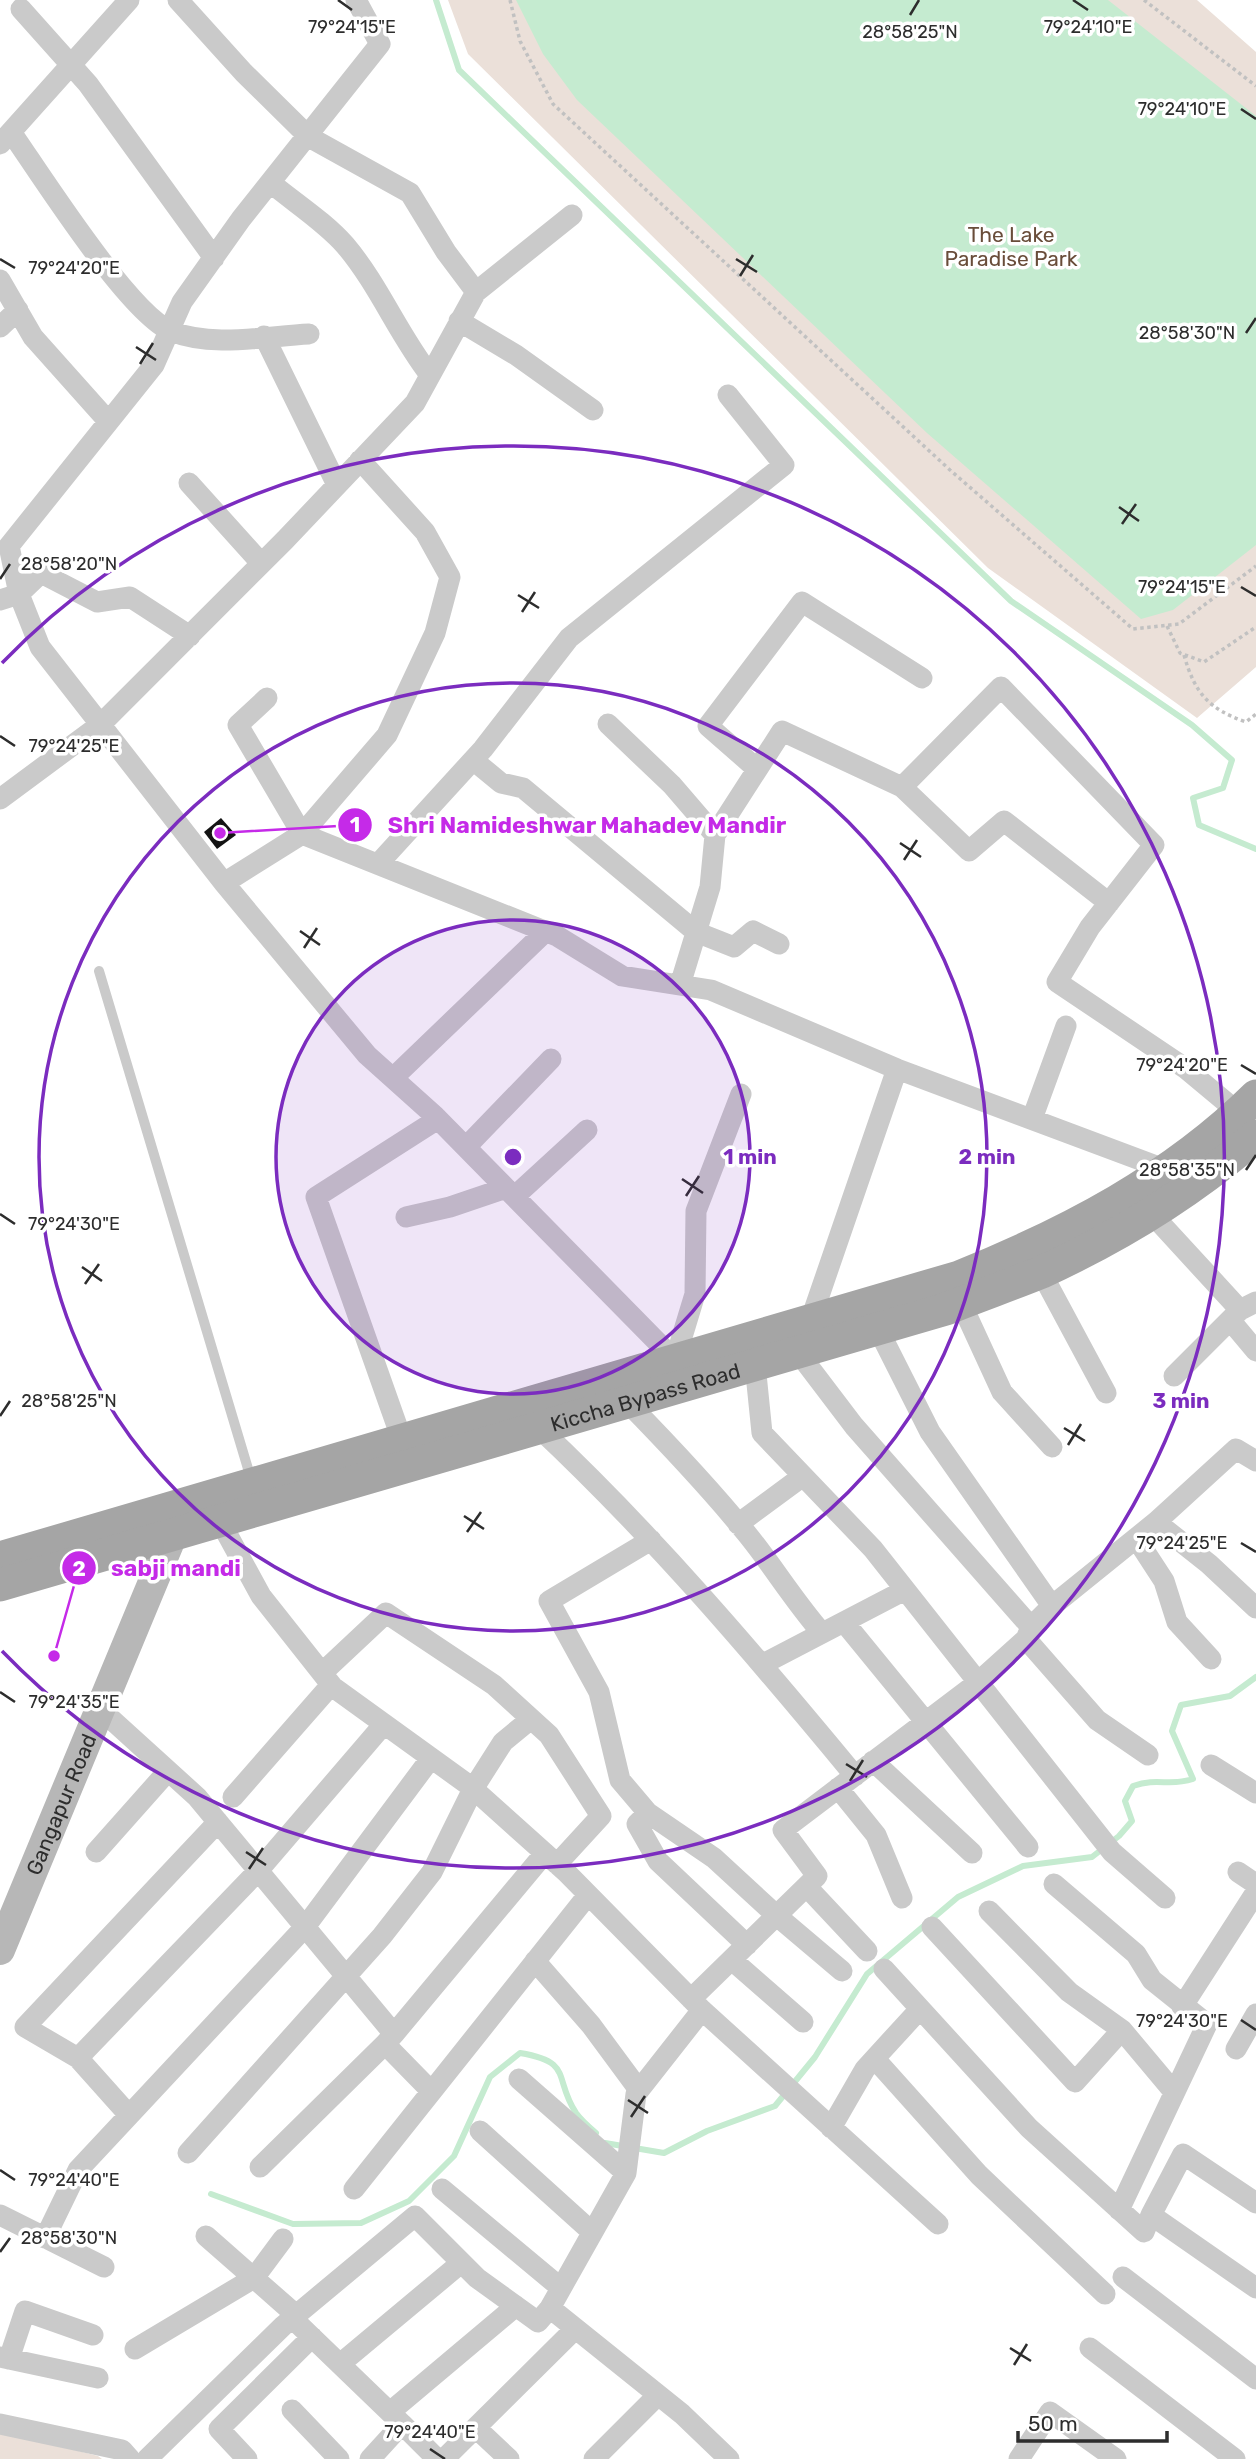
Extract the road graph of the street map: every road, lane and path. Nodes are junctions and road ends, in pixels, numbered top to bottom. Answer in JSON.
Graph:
{"nodes":[{"id":1,"x":129,"y":0,"type":"edge"},
{"id":2,"x":178,"y":0,"type":"edge"},
{"id":3,"x":356,"y":0,"type":"edge"},
{"id":4,"x":510,"y":0,"type":"edge"},
{"id":5,"x":1144,"y":0,"type":"edge"},
{"id":6,"x":21,"y":9,"type":"dead end"},
{"id":7,"x":69,"y":63,"type":"junction"},
{"id":8,"x":1256,"y":86,"type":"edge"},
{"id":9,"x":309,"y":137,"type":"junction"},
{"id":10,"x":6,"y":138,"type":"edge"},
{"id":11,"x":271,"y":183,"type":"junction"},
{"id":12,"x":572,"y":215,"type":"dead end"},
{"id":13,"x":214,"y":258,"type":"junction"},
{"id":14,"x":0,"y":280,"type":"edge"},
{"id":15,"x":475,"y":292,"type":"junction"},
{"id":16,"x":18,"y":310,"type":"junction"},
{"id":17,"x":460,"y":321,"type":"junction"},
{"id":18,"x":0,"y":327,"type":"edge"},
{"id":19,"x":169,"y":331,"type":"junction"},
{"id":20,"x":309,"y":334,"type":"dead end"},
{"id":21,"x":264,"y":336,"type":"junction"},
{"id":22,"x":430,"y":375,"type":"junction"},
{"id":23,"x":728,"y":395,"type":"dead end"},
{"id":24,"x":593,"y":410,"type":"dead end"},
{"id":25,"x":108,"y":421,"type":"junction"},
{"id":26,"x":360,"y":460,"type":"junction"},
{"id":27,"x":189,"y":483,"type":"dead end"},
{"id":28,"x":337,"y":485,"type":"junction"},
{"id":29,"x":4,"y":541,"type":"edge"},
{"id":30,"x":261,"y":563,"type":"junction"},
{"id":31,"x":1256,"y":566,"type":"edge"},
{"id":32,"x":10,"y":597,"type":"edge"},
{"id":33,"x":1167,"y":626,"type":"junction"},
{"id":34,"x":1256,"y":627,"type":"edge"},
{"id":35,"x":190,"y":636,"type":"junction"},
{"id":36,"x":1184,"y":655,"type":"junction"},
{"id":37,"x":922,"y":678,"type":"dead end"},
{"id":38,"x":267,"y":698,"type":"dead end"},
{"id":39,"x":1256,"y":714,"type":"edge"},
{"id":40,"x":608,"y":724,"type":"dead end"},
{"id":41,"x":100,"y":725,"type":"junction"},
{"id":42,"x":473,"y":760,"type":"junction"},
{"id":43,"x":757,"y":769,"type":"junction"},
{"id":44,"x":902,"y":787,"type":"junction"},
{"id":45,"x":2,"y":793,"type":"edge"},
{"id":46,"x":302,"y":834,"type":"junction"},
{"id":47,"x":715,"y":835,"type":"junction"},
{"id":48,"x":378,"y":864,"type":"junction"},
{"id":49,"x":224,"y":883,"type":"junction"},
{"id":50,"x":1109,"y":903,"type":"junction"},
{"id":51,"x":546,"y":932,"type":"junction"},
{"id":52,"x":696,"y":933,"type":"junction"},
{"id":53,"x":779,"y":944,"type":"dead end"},
{"id":54,"x":99,"y":971,"type":"dead end"},
{"id":55,"x":680,"y":985,"type":"junction"},
{"id":56,"x":1066,"y":1026,"type":"dead end"},
{"id":57,"x":551,"y":1059,"type":"dead end"},
{"id":58,"x":897,"y":1069,"type":"junction"},
{"id":59,"x":393,"y":1078,"type":"junction"},
{"id":60,"x":741,"y":1094,"type":"dead end"},
{"id":61,"x":1250,"y":1115,"type":"edge"},
{"id":62,"x":438,"y":1119,"type":"junction"},
{"id":63,"x":1032,"y":1119,"type":"junction"},
{"id":64,"x":587,"y":1130,"type":"dead end"},
{"id":65,"x":466,"y":1147,"type":"junction"},
{"id":66,"x":1167,"y":1170,"type":"junction"},
{"id":67,"x":511,"y":1192,"type":"junction"},
{"id":68,"x":1150,"y":1212,"type":"junction"},
{"id":69,"x":406,"y":1217,"type":"dead end"},
{"id":70,"x":1046,"y":1259,"type":"junction"},
{"id":71,"x":961,"y":1303,"type":"junction"},
{"id":72,"x":1242,"y":1311,"type":"edge"},
{"id":73,"x":811,"y":1319,"type":"junction"},
{"id":74,"x":877,"y":1327,"type":"junction"},
{"id":75,"x":797,"y":1351,"type":"junction"},
{"id":76,"x":1256,"y":1351,"type":"edge"},
{"id":77,"x":755,"y":1364,"type":"junction"},
{"id":78,"x":679,"y":1373,"type":"junction"},
{"id":79,"x":1174,"y":1376,"type":"dead end"},
{"id":80,"x":1106,"y":1394,"type":"dead end"},
{"id":81,"x":627,"y":1402,"type":"junction"},
{"id":82,"x":537,"y":1415,"type":"junction"},
{"id":83,"x":402,"y":1440,"type":"junction"},
{"id":84,"x":1052,"y":1447,"type":"dead end"},
{"id":85,"x":1256,"y":1461,"type":"edge"},
{"id":86,"x":803,"y":1476,"type":"junction"},
{"id":87,"x":256,"y":1498,"type":"junction"},
{"id":88,"x":204,"y":1508,"type":"junction"},
{"id":89,"x":1156,"y":1522,"type":"junction"},
{"id":90,"x":738,"y":1524,"type":"junction"},
{"id":91,"x":172,"y":1536,"type":"junction"},
{"id":92,"x":115,"y":1537,"type":"junction"},
{"id":93,"x":1136,"y":1538,"type":"junction"},
{"id":94,"x":651,"y":1540,"type":"junction"},
{"id":95,"x":0,"y":1558,"type":"edge"},
{"id":96,"x":0,"y":1585,"type":"edge"},
{"id":97,"x":905,"y":1590,"type":"junction"},
{"id":98,"x":1052,"y":1606,"type":"junction"},
{"id":99,"x":1256,"y":1608,"type":"edge"},
{"id":100,"x":844,"y":1622,"type":"junction"},
{"id":101,"x":822,"y":1633,"type":"junction"},
{"id":102,"x":1029,"y":1633,"type":"junction"},
{"id":103,"x":1211,"y":1659,"type":"dead end"},
{"id":104,"x":762,"y":1664,"type":"junction"},
{"id":105,"x":326,"y":1679,"type":"junction"},
{"id":106,"x":977,"y":1683,"type":"junction"},
{"id":107,"x":100,"y":1709,"type":"junction"},
{"id":108,"x":531,"y":1719,"type":"junction"},
{"id":109,"x":927,"y":1721,"type":"junction"},
{"id":110,"x":384,"y":1724,"type":"junction"},
{"id":111,"x":1147,"y":1755,"type":"dead end"},
{"id":112,"x":431,"y":1758,"type":"junction"},
{"id":113,"x":873,"y":1761,"type":"junction"},
{"id":114,"x":1211,"y":1765,"type":"dead end"},
{"id":115,"x":169,"y":1771,"type":"junction"},
{"id":116,"x":846,"y":1782,"type":"junction"},
{"id":117,"x":473,"y":1789,"type":"junction"},
{"id":118,"x":1256,"y":1793,"type":"edge"},
{"id":119,"x":233,"y":1797,"type":"dead end"},
{"id":120,"x":648,"y":1813,"type":"junction"},
{"id":121,"x":218,"y":1822,"type":"junction"},
{"id":122,"x":1028,"y":1847,"type":"dead end"},
{"id":123,"x":96,"y":1852,"type":"dead end"},
{"id":124,"x":972,"y":1853,"type":"dead end"},
{"id":125,"x":551,"y":1858,"type":"junction"},
{"id":126,"x":258,"y":1871,"type":"junction"},
{"id":127,"x":1054,"y":1884,"type":"dead end"},
{"id":128,"x":807,"y":1887,"type":"junction"},
{"id":129,"x":1256,"y":1892,"type":"edge"},
{"id":130,"x":588,"y":1895,"type":"junction"},
{"id":131,"x":902,"y":1898,"type":"dead end"},
{"id":132,"x":1165,"y":1898,"type":"dead end"},
{"id":133,"x":989,"y":1911,"type":"dead end"},
{"id":134,"x":776,"y":1916,"type":"junction"},
{"id":135,"x":304,"y":1927,"type":"junction"},
{"id":136,"x":932,"y":1927,"type":"dead end"},
{"id":137,"x":0,"y":1950,"type":"edge"},
{"id":138,"x":867,"y":1951,"type":"dead end"},
{"id":139,"x":739,"y":1953,"type":"junction"},
{"id":140,"x":535,"y":1961,"type":"junction"},
{"id":141,"x":884,"y":1969,"type":"dead end"},
{"id":142,"x":842,"y":1971,"type":"dead end"},
{"id":143,"x":347,"y":1978,"type":"junction"},
{"id":144,"x":697,"y":2005,"type":"junction"},
{"id":145,"x":1182,"y":2007,"type":"junction"},
{"id":146,"x":919,"y":2010,"type":"junction"},
{"id":147,"x":1256,"y":2014,"type":"edge"},
{"id":148,"x":803,"y":2021,"type":"dead end"},
{"id":149,"x":1122,"y":2030,"type":"junction"},
{"id":150,"x":390,"y":2039,"type":"junction"},
{"id":151,"x":1236,"y":2049,"type":"dead end"},
{"id":152,"x":78,"y":2058,"type":"junction"},
{"id":153,"x":875,"y":2059,"type":"junction"},
{"id":154,"x":519,"y":2079,"type":"dead end"},
{"id":155,"x":639,"y":2090,"type":"junction"},
{"id":156,"x":431,"y":2091,"type":"junction"},
{"id":157,"x":1174,"y":2092,"type":"junction"},
{"id":158,"x":128,"y":2114,"type":"junction"},
{"id":159,"x":831,"y":2128,"type":"junction"},
{"id":160,"x":480,"y":2131,"type":"dead end"},
{"id":161,"x":188,"y":2153,"type":"dead end"},
{"id":162,"x":260,"y":2167,"type":"dead end"},
{"id":163,"x":627,"y":2167,"type":"junction"},
{"id":164,"x":354,"y":2189,"type":"dead end"},
{"id":165,"x":442,"y":2189,"type":"dead end"},
{"id":166,"x":1256,"y":2203,"type":"edge"},
{"id":167,"x":1119,"y":2210,"type":"junction"},
{"id":168,"x":0,"y":2215,"type":"edge"},
{"id":169,"x":1151,"y":2215,"type":"junction"},
{"id":170,"x":938,"y":2224,"type":"dead end"},
{"id":171,"x":592,"y":2232,"type":"junction"},
{"id":172,"x":206,"y":2236,"type":"dead end"},
{"id":173,"x":45,"y":2238,"type":"junction"},
{"id":174,"x":283,"y":2239,"type":"dead end"},
{"id":175,"x":461,"y":2263,"type":"junction"},
{"id":176,"x":104,"y":2267,"type":"dead end"},
{"id":177,"x":1123,"y":2277,"type":"dead end"},
{"id":178,"x":254,"y":2278,"type":"junction"},
{"id":179,"x":561,"y":2288,"type":"junction"},
{"id":180,"x":1256,"y":2288,"type":"edge"},
{"id":181,"x":1105,"y":2294,"type":"dead end"},
{"id":182,"x":516,"y":2306,"type":"junction"},
{"id":183,"x":550,"y":2308,"type":"junction"},
{"id":184,"x":294,"y":2317,"type":"junction"},
{"id":185,"x":575,"y":2329,"type":"junction"},
{"id":186,"x":93,"y":2335,"type":"dead end"},
{"id":187,"x":313,"y":2337,"type":"junction"},
{"id":188,"x":1090,"y":2348,"type":"dead end"},
{"id":189,"x":135,"y":2349,"type":"dead end"},
{"id":190,"x":4,"y":2358,"type":"edge"},
{"id":191,"x":340,"y":2364,"type":"junction"},
{"id":192,"x":98,"y":2378,"type":"dead end"},
{"id":193,"x":1256,"y":2379,"type":"edge"},
{"id":194,"x":658,"y":2395,"type":"junction"},
{"id":195,"x":292,"y":2410,"type":"dead end"},
{"id":196,"x":396,"y":2418,"type":"junction"},
{"id":197,"x":0,"y":2424,"type":"edge"},
{"id":198,"x":476,"y":2428,"type":"junction"},
{"id":199,"x":130,"y":2459,"type":"edge"},
{"id":200,"x":147,"y":2459,"type":"edge"},
{"id":201,"x":247,"y":2459,"type":"edge"},
{"id":202,"x":340,"y":2459,"type":"edge"},
{"id":203,"x":370,"y":2459,"type":"edge"},
{"id":204,"x":437,"y":2459,"type":"edge"},
{"id":205,"x":444,"y":2459,"type":"edge"},
{"id":206,"x":509,"y":2459,"type":"edge"},
{"id":207,"x":594,"y":2459,"type":"edge"},
{"id":208,"x":729,"y":2459,"type":"edge"},
{"id":209,"x":1019,"y":2459,"type":"edge"},
{"id":210,"x":1116,"y":2459,"type":"edge"},
{"id":211,"x":1235,"y":2459,"type":"edge"}],
"edges":[{"from":1,"to":7,"type":"street"},
{"from":2,"to":9,"type":"street"},
{"from":3,"to":9,"type":"street"},
{"from":4,"to":33,"type":"path"},
{"from":5,"to":8,"type":"path"},
{"from":6,"to":7,"type":"street"},
{"from":7,"to":10,"type":"street"},
{"from":7,"to":13,"type":"street"},
{"from":9,"to":11,"type":"street"},
{"from":9,"to":15,"type":"street"},
{"from":10,"to":19,"type":"street"},
{"from":11,"to":13,"type":"street"},
{"from":11,"to":22,"type":"street"},
{"from":12,"to":15,"type":"street"},
{"from":13,"to":19,"type":"street"},
{"from":14,"to":16,"type":"street"},
{"from":15,"to":17,"type":"street"},
{"from":16,"to":18,"type":"street"},
{"from":16,"to":25,"type":"street"},
{"from":17,"to":22,"type":"street"},
{"from":17,"to":24,"type":"street"},
{"from":19,"to":21,"type":"street"},
{"from":19,"to":25,"type":"street"},
{"from":20,"to":21,"type":"street"},
{"from":21,"to":28,"type":"street"},
{"from":22,"to":26,"type":"street"},
{"from":23,"to":42,"type":"street"},
{"from":25,"to":29,"type":"street"},
{"from":26,"to":28,"type":"street"},
{"from":26,"to":46,"type":"street"},
{"from":27,"to":30,"type":"street"},
{"from":28,"to":30,"type":"street"},
{"from":29,"to":32,"type":"street"},
{"from":30,"to":35,"type":"street"},
{"from":31,"to":33,"type":"path"},
{"from":32,"to":35,"type":"street"},
{"from":32,"to":41,"type":"street"},
{"from":33,"to":36,"type":"path"},
{"from":34,"to":36,"type":"path"},
{"from":35,"to":41,"type":"street"},
{"from":36,"to":39,"type":"path"},
{"from":37,"to":43,"type":"street"},
{"from":38,"to":46,"type":"street"},
{"from":40,"to":47,"type":"street"},
{"from":41,"to":45,"type":"street"},
{"from":41,"to":49,"type":"street"},
{"from":42,"to":48,"type":"street"},
{"from":42,"to":52,"type":"street"},
{"from":43,"to":44,"type":"street"},
{"from":43,"to":47,"type":"street"},
{"from":44,"to":50,"type":"street"},
{"from":44,"to":50,"type":"street"},
{"from":46,"to":48,"type":"street"},
{"from":46,"to":49,"type":"street"},
{"from":47,"to":52,"type":"street"},
{"from":48,"to":51,"type":"street"},
{"from":49,"to":59,"type":"street"},
{"from":50,"to":61,"type":"street"},
{"from":51,"to":55,"type":"street"},
{"from":51,"to":59,"type":"street"},
{"from":52,"to":53,"type":"street"},
{"from":52,"to":55,"type":"street"},
{"from":54,"to":87,"type":"lane"},
{"from":55,"to":58,"type":"street"},
{"from":56,"to":63,"type":"street"},
{"from":57,"to":65,"type":"street"},
{"from":58,"to":63,"type":"street"},
{"from":58,"to":73,"type":"street"},
{"from":59,"to":62,"type":"street"},
{"from":60,"to":78,"type":"street"},
{"from":61,"to":66,"type":"main road"},
{"from":61,"to":68,"type":"main road","name":"Kiccha Bypass Road"},
{"from":62,"to":65,"type":"street"},
{"from":62,"to":83,"type":"street"},
{"from":63,"to":66,"type":"street"},
{"from":64,"to":67,"type":"street"},
{"from":65,"to":67,"type":"street"},
{"from":66,"to":70,"type":"main road"},
{"from":67,"to":69,"type":"street"},
{"from":67,"to":78,"type":"street"},
{"from":68,"to":70,"type":"main road","name":"Kiccha Bypass Road"},
{"from":68,"to":72,"type":"street"},
{"from":70,"to":71,"type":"main road","name":"Kiccha Bypass Road"},
{"from":70,"to":73,"type":"main road"},
{"from":70,"to":80,"type":"street"},
{"from":71,"to":74,"type":"main road","name":"Kiccha Bypass Road"},
{"from":71,"to":84,"type":"street"},
{"from":72,"to":76,"type":"street"},
{"from":72,"to":79,"type":"street"},
{"from":73,"to":78,"type":"main road"},
{"from":74,"to":75,"type":"main road","name":"Kiccha Bypass Road"},
{"from":74,"to":98,"type":"street"},
{"from":75,"to":77,"type":"main road","name":"Kiccha Bypass Road"},
{"from":75,"to":102,"type":"street"},
{"from":77,"to":78,"type":"main road","name":"Kiccha Bypass Road"},
{"from":77,"to":86,"type":"street"},
{"from":78,"to":81,"type":"main road","name":"Kiccha Bypass Road"},
{"from":78,"to":82,"type":"main road"},
{"from":81,"to":82,"type":"main road","name":"Kiccha Bypass Road"},
{"from":81,"to":90,"type":"street"},
{"from":82,"to":83,"type":"main road"},
{"from":82,"to":87,"type":"main road","name":"Kiccha Bypass Road"},
{"from":82,"to":94,"type":"street"},
{"from":83,"to":87,"type":"main road"},
{"from":85,"to":89,"type":"street"},
{"from":86,"to":90,"type":"street"},
{"from":86,"to":97,"type":"street"},
{"from":87,"to":88,"type":"main road","name":"Kiccha Bypass Road"},
{"from":88,"to":91,"type":"main road","name":"Kiccha Bypass Road"},
{"from":88,"to":92,"type":"main road"},
{"from":88,"to":105,"type":"street"},
{"from":89,"to":93,"type":"street"},
{"from":89,"to":99,"type":"street"},
{"from":90,"to":101,"type":"street"},
{"from":91,"to":92,"type":"main road","name":"Kiccha Bypass Road"},
{"from":91,"to":107,"type":"street","name":"Gangapur Road"},
{"from":92,"to":95,"type":"main road"},
{"from":92,"to":96,"type":"main road","name":"Kiccha Bypass Road"},
{"from":93,"to":98,"type":"street"},
{"from":93,"to":103,"type":"street"},
{"from":94,"to":104,"type":"street"},
{"from":94,"to":120,"type":"street"},
{"from":97,"to":100,"type":"street"},
{"from":97,"to":106,"type":"street"},
{"from":98,"to":102,"type":"street"},
{"from":100,"to":101,"type":"street"},
{"from":100,"to":109,"type":"street"},
{"from":101,"to":104,"type":"street"},
{"from":102,"to":106,"type":"street"},
{"from":102,"to":111,"type":"street"},
{"from":104,"to":116,"type":"street"},
{"from":105,"to":108,"type":"street"},
{"from":105,"to":110,"type":"street"},
{"from":105,"to":119,"type":"street"},
{"from":106,"to":109,"type":"street"},
{"from":106,"to":132,"type":"street"},
{"from":107,"to":115,"type":"street"},
{"from":107,"to":137,"type":"street","name":"Gangapur Road"},
{"from":108,"to":117,"type":"street"},
{"from":108,"to":125,"type":"street"},
{"from":109,"to":113,"type":"street"},
{"from":109,"to":122,"type":"street"},
{"from":110,"to":112,"type":"street"},
{"from":110,"to":126,"type":"street"},
{"from":112,"to":117,"type":"street"},
{"from":112,"to":135,"type":"street"},
{"from":113,"to":116,"type":"street"},
{"from":113,"to":124,"type":"street"},
{"from":114,"to":118,"type":"street"},
{"from":115,"to":121,"type":"street"},
{"from":115,"to":123,"type":"street"},
{"from":116,"to":128,"type":"street"},
{"from":116,"to":131,"type":"street"},
{"from":117,"to":125,"type":"street"},
{"from":117,"to":143,"type":"street"},
{"from":120,"to":134,"type":"street"},
{"from":120,"to":139,"type":"street"},
{"from":121,"to":126,"type":"street"},
{"from":121,"to":152,"type":"street"},
{"from":125,"to":130,"type":"street"},
{"from":125,"to":150,"type":"street"},
{"from":126,"to":135,"type":"street"},
{"from":126,"to":152,"type":"street"},
{"from":127,"to":145,"type":"street"},
{"from":128,"to":134,"type":"street"},
{"from":128,"to":138,"type":"street"},
{"from":129,"to":145,"type":"street"},
{"from":130,"to":140,"type":"street"},
{"from":130,"to":144,"type":"street"},
{"from":133,"to":149,"type":"street"},
{"from":134,"to":139,"type":"street"},
{"from":134,"to":142,"type":"street"},
{"from":135,"to":143,"type":"street"},
{"from":135,"to":158,"type":"street"},
{"from":136,"to":149,"type":"street"},
{"from":139,"to":144,"type":"street"},
{"from":139,"to":148,"type":"street"},
{"from":140,"to":155,"type":"street"},
{"from":140,"to":156,"type":"street"},
{"from":141,"to":146,"type":"street"},
{"from":143,"to":150,"type":"street"},
{"from":143,"to":161,"type":"street"},
{"from":144,"to":155,"type":"street"},
{"from":144,"to":159,"type":"street"},
{"from":145,"to":157,"type":"street"},
{"from":146,"to":153,"type":"street"},
{"from":146,"to":167,"type":"street"},
{"from":147,"to":151,"type":"street"},
{"from":149,"to":157,"type":"street"},
{"from":150,"to":156,"type":"street"},
{"from":150,"to":162,"type":"street"},
{"from":152,"to":158,"type":"street"},
{"from":153,"to":159,"type":"street"},
{"from":153,"to":181,"type":"street"},
{"from":154,"to":163,"type":"street"},
{"from":155,"to":163,"type":"street"},
{"from":156,"to":164,"type":"street"},
{"from":157,"to":167,"type":"street"},
{"from":158,"to":173,"type":"street"},
{"from":159,"to":170,"type":"street"},
{"from":160,"to":171,"type":"street"},
{"from":163,"to":171,"type":"street"},
{"from":165,"to":179,"type":"street"},
{"from":166,"to":169,"type":"street"},
{"from":167,"to":169,"type":"street"},
{"from":168,"to":173,"type":"street"},
{"from":169,"to":180,"type":"street"},
{"from":171,"to":179,"type":"street"},
{"from":172,"to":178,"type":"street"},
{"from":173,"to":176,"type":"street"},
{"from":174,"to":178,"type":"street"},
{"from":175,"to":182,"type":"street"},
{"from":175,"to":184,"type":"street"},
{"from":175,"to":191,"type":"street"},
{"from":177,"to":193,"type":"street"},
{"from":178,"to":184,"type":"street"},
{"from":178,"to":189,"type":"street"},
{"from":179,"to":183,"type":"street"},
{"from":182,"to":183,"type":"street"},
{"from":182,"to":196,"type":"street"},
{"from":183,"to":185,"type":"street"},
{"from":184,"to":187,"type":"street"},
{"from":184,"to":200,"type":"street"},
{"from":185,"to":194,"type":"street"},
{"from":185,"to":198,"type":"street"},
{"from":186,"to":190,"type":"street"},
{"from":187,"to":191,"type":"street"},
{"from":187,"to":201,"type":"street"},
{"from":188,"to":211,"type":"street"},
{"from":190,"to":192,"type":"street"},
{"from":191,"to":196,"type":"street"},
{"from":194,"to":207,"type":"street"},
{"from":194,"to":208,"type":"street"},
{"from":195,"to":202,"type":"street"},
{"from":196,"to":203,"type":"street"},
{"from":196,"to":204,"type":"street"},
{"from":197,"to":199,"type":"street"},
{"from":198,"to":205,"type":"street"},
{"from":198,"to":206,"type":"street"},
{"from":209,"to":210,"type":"street"}]}
